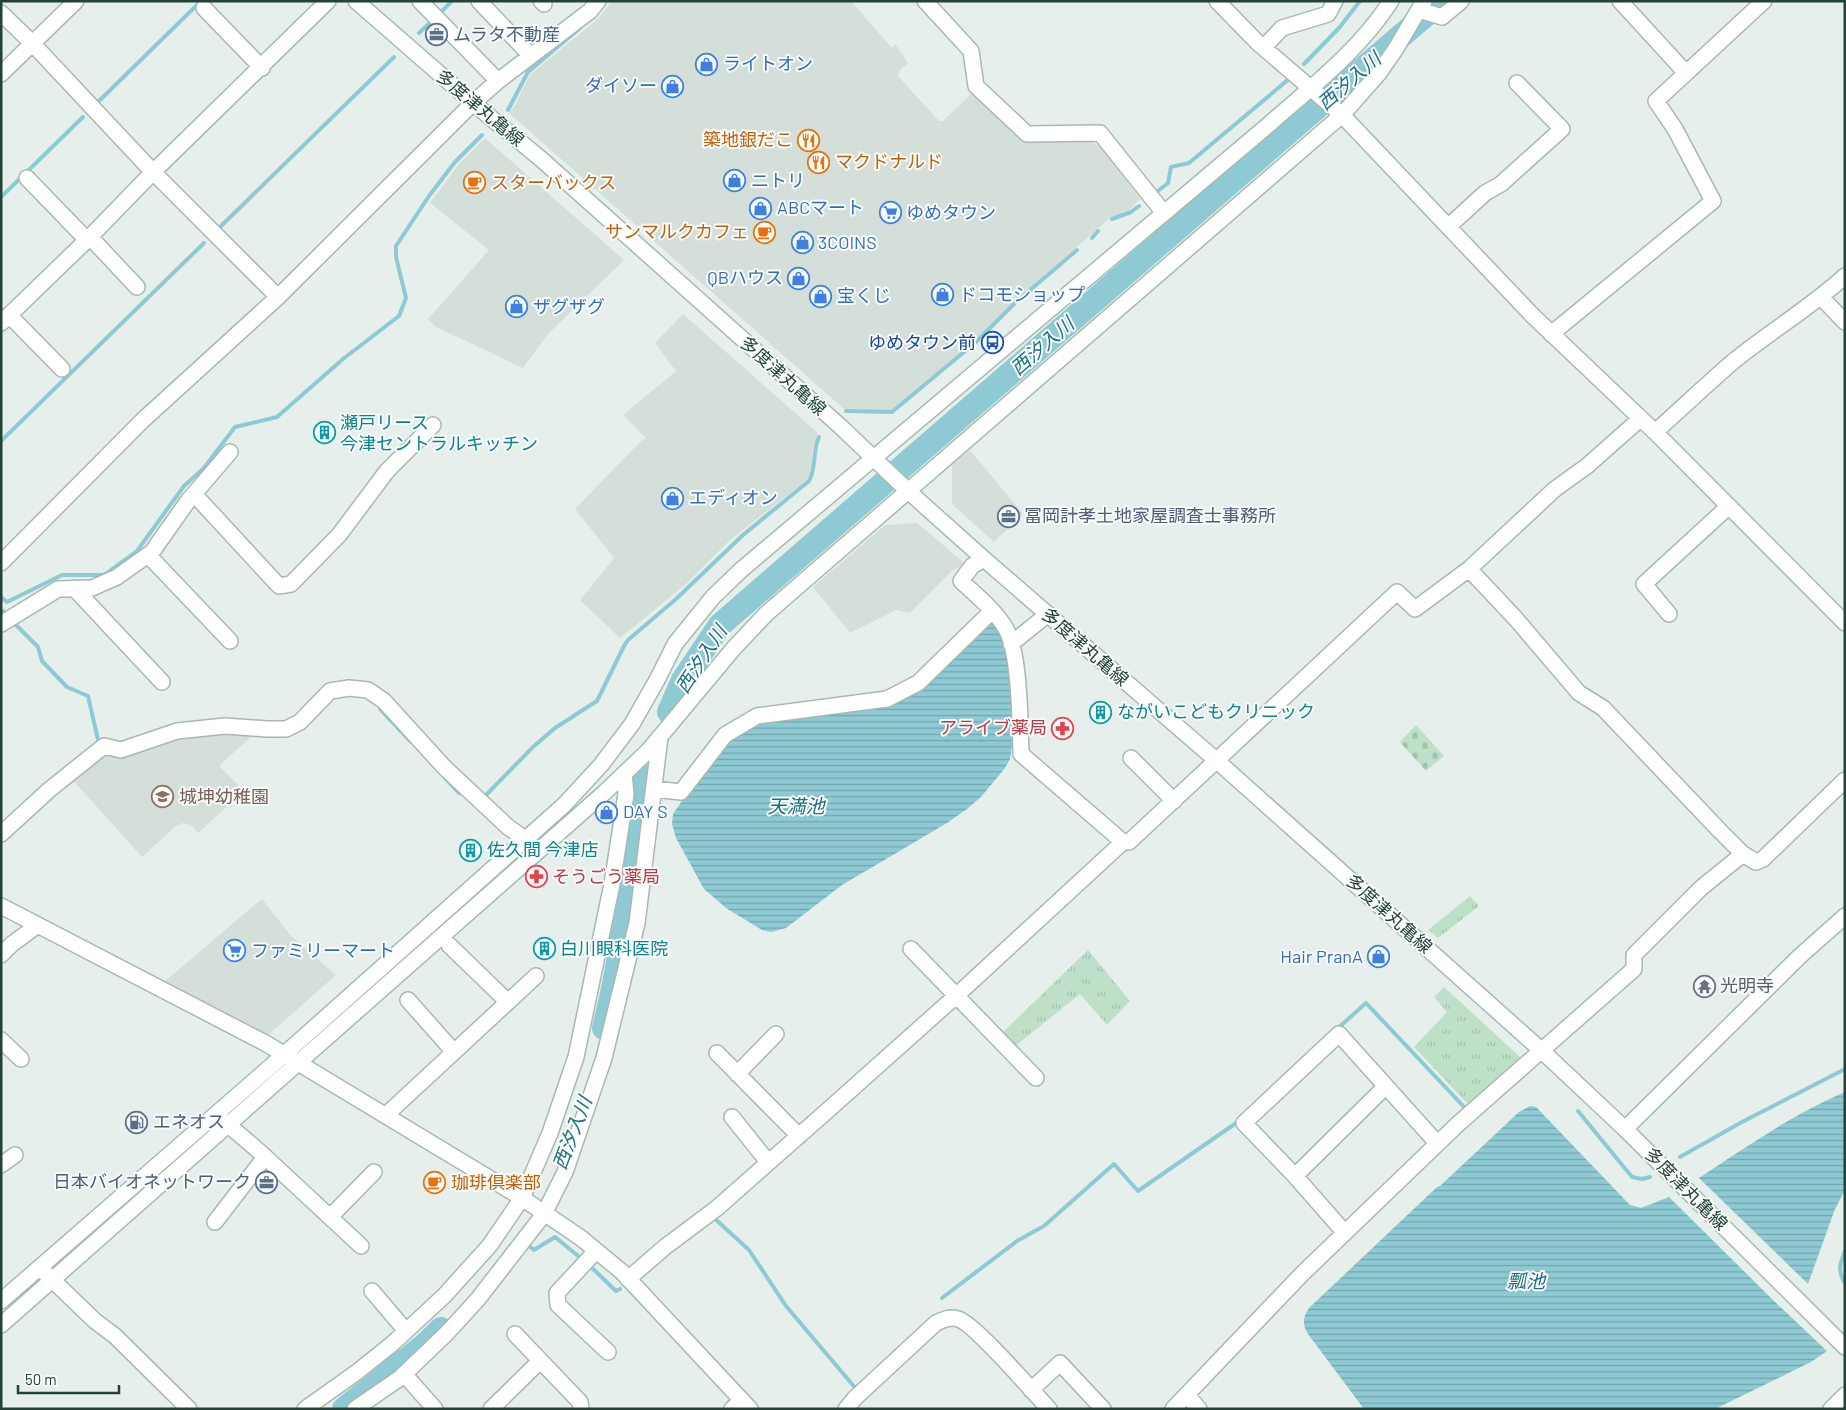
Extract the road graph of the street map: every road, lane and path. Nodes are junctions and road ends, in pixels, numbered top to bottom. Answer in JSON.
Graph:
{"nodes":[{"id":1,"x":76,"y":1,"type":"edge"},
{"id":2,"x":328,"y":1,"type":"edge"},
{"id":3,"x":356,"y":1,"type":"edge"},
{"id":4,"x":420,"y":1,"type":"edge"},
{"id":5,"x":480,"y":1,"type":"edge"},
{"id":6,"x":598,"y":1,"type":"edge"},
{"id":7,"x":925,"y":1,"type":"edge"},
{"id":8,"x":1217,"y":1,"type":"edge"},
{"id":9,"x":1335,"y":1,"type":"edge"},
{"id":10,"x":1391,"y":1,"type":"edge"},
{"id":11,"x":1461,"y":1,"type":"edge"},
{"id":12,"x":1620,"y":1,"type":"edge"},
{"id":13,"x":1764,"y":1,"type":"edge"},
{"id":14,"x":1421,"y":5,"type":"edge"},
{"id":15,"x":204,"y":8,"type":"dead end"},
{"id":16,"x":1,"y":13,"type":"edge"},
{"id":17,"x":32,"y":43,"type":"junction"},
{"id":18,"x":1264,"y":47,"type":"junction"},
{"id":19,"x":531,"y":56,"type":"junction"},
{"id":20,"x":262,"y":68,"type":"junction"},
{"id":21,"x":1,"y":74,"type":"edge"},
{"id":22,"x":1686,"y":74,"type":"junction"},
{"id":23,"x":498,"y":82,"type":"junction"},
{"id":24,"x":1517,"y":83,"type":"dead end"},
{"id":25,"x":1315,"y":90,"type":"junction"},
{"id":26,"x":473,"y":103,"type":"junction"},
{"id":27,"x":1337,"y":111,"type":"junction"},
{"id":28,"x":153,"y":172,"type":"junction"},
{"id":29,"x":27,"y":178,"type":"dead end"},
{"id":30,"x":1164,"y":213,"type":"junction"},
{"id":31,"x":1448,"y":227,"type":"junction"},
{"id":32,"x":88,"y":239,"type":"junction"},
{"id":33,"x":1845,"y":276,"type":"edge"},
{"id":34,"x":137,"y":287,"type":"dead end"},
{"id":35,"x":278,"y":297,"type":"junction"},
{"id":36,"x":1821,"y":297,"type":"junction"},
{"id":37,"x":5,"y":319,"type":"edge"},
{"id":38,"x":1845,"y":322,"type":"edge"},
{"id":39,"x":1551,"y":334,"type":"junction"},
{"id":40,"x":62,"y":369,"type":"dead end"},
{"id":41,"x":1640,"y":419,"type":"junction"},
{"id":42,"x":433,"y":425,"type":"dead end"},
{"id":43,"x":1655,"y":432,"type":"junction"},
{"id":44,"x":230,"y":452,"type":"dead end"},
{"id":45,"x":878,"y":461,"type":"junction"},
{"id":46,"x":903,"y":486,"type":"junction"},
{"id":47,"x":194,"y":494,"type":"junction"},
{"id":48,"x":1729,"y":506,"type":"junction"},
{"id":49,"x":148,"y":555,"type":"junction"},
{"id":50,"x":984,"y":559,"type":"junction"},
{"id":51,"x":1,"y":563,"type":"edge"},
{"id":52,"x":1469,"y":569,"type":"junction"},
{"id":53,"x":74,"y":588,"type":"junction"},
{"id":54,"x":992,"y":611,"type":"junction"},
{"id":55,"x":1048,"y":614,"type":"junction"},
{"id":56,"x":1669,"y":614,"type":"dead end"},
{"id":57,"x":1845,"y":623,"type":"edge"},
{"id":58,"x":1,"y":624,"type":"edge"},
{"id":59,"x":230,"y":641,"type":"dead end"},
{"id":60,"x":1011,"y":644,"type":"junction"},
{"id":61,"x":162,"y":682,"type":"dead end"},
{"id":62,"x":660,"y":737,"type":"junction"},
{"id":63,"x":1131,"y":758,"type":"dead end"},
{"id":64,"x":1216,"y":760,"type":"junction"},
{"id":65,"x":624,"y":774,"type":"junction"},
{"id":66,"x":1845,"y":780,"type":"edge"},
{"id":67,"x":654,"y":789,"type":"junction"},
{"id":68,"x":1174,"y":801,"type":"junction"},
{"id":69,"x":1,"y":834,"type":"edge"},
{"id":70,"x":525,"y":839,"type":"junction"},
{"id":71,"x":1123,"y":842,"type":"junction"},
{"id":72,"x":536,"y":852,"type":"junction"},
{"id":73,"x":1743,"y":854,"type":"junction"},
{"id":74,"x":1,"y":906,"type":"edge"},
{"id":75,"x":1845,"y":916,"type":"edge"},
{"id":76,"x":38,"y":925,"type":"junction"},
{"id":77,"x":449,"y":946,"type":"dead end"},
{"id":78,"x":911,"y":949,"type":"dead end"},
{"id":79,"x":1,"y":955,"type":"edge"},
{"id":80,"x":536,"y":976,"type":"dead end"},
{"id":81,"x":957,"y":995,"type":"junction"},
{"id":82,"x":408,"y":1000,"type":"dead end"},
{"id":83,"x":508,"y":1002,"type":"junction"},
{"id":84,"x":776,"y":1034,"type":"dead end"},
{"id":85,"x":1,"y":1040,"type":"edge"},
{"id":86,"x":1541,"y":1050,"type":"junction"},
{"id":87,"x":454,"y":1052,"type":"junction"},
{"id":88,"x":717,"y":1053,"type":"dead end"},
{"id":89,"x":291,"y":1057,"type":"junction"},
{"id":90,"x":21,"y":1059,"type":"dead end"},
{"id":91,"x":737,"y":1074,"type":"junction"},
{"id":92,"x":1036,"y":1078,"type":"dead end"},
{"id":93,"x":1386,"y":1086,"type":"junction"},
{"id":94,"x":216,"y":1114,"type":"junction"},
{"id":95,"x":386,"y":1115,"type":"junction"},
{"id":96,"x":732,"y":1117,"type":"dead end"},
{"id":97,"x":227,"y":1124,"type":"junction"},
{"id":98,"x":1625,"y":1129,"type":"junction"},
{"id":99,"x":799,"y":1136,"type":"junction"},
{"id":100,"x":1437,"y":1144,"type":"junction"},
{"id":101,"x":15,"y":1155,"type":"dead end"},
{"id":102,"x":266,"y":1157,"type":"junction"},
{"id":103,"x":768,"y":1162,"type":"junction"},
{"id":104,"x":1,"y":1165,"type":"edge"},
{"id":105,"x":374,"y":1172,"type":"dead end"},
{"id":106,"x":1295,"y":1176,"type":"junction"},
{"id":107,"x":522,"y":1198,"type":"junction"},
{"id":108,"x":544,"y":1214,"type":"junction"},
{"id":109,"x":330,"y":1218,"type":"junction"},
{"id":110,"x":215,"y":1222,"type":"dead end"},
{"id":111,"x":1345,"y":1233,"type":"junction"},
{"id":112,"x":361,"y":1246,"type":"dead end"},
{"id":113,"x":589,"y":1258,"type":"junction"},
{"id":114,"x":40,"y":1268,"type":"junction"},
{"id":115,"x":628,"y":1279,"type":"junction"},
{"id":116,"x":52,"y":1280,"type":"junction"},
{"id":117,"x":372,"y":1291,"type":"dead end"},
{"id":118,"x":1,"y":1302,"type":"edge"},
{"id":119,"x":4,"y":1318,"type":"edge"},
{"id":120,"x":406,"y":1331,"type":"junction"},
{"id":121,"x":514,"y":1334,"type":"dead end"},
{"id":122,"x":1845,"y":1347,"type":"edge"},
{"id":123,"x":608,"y":1352,"type":"dead end"},
{"id":124,"x":540,"y":1361,"type":"junction"},
{"id":125,"x":404,"y":1374,"type":"junction"},
{"id":126,"x":1031,"y":1390,"type":"junction"},
{"id":127,"x":1187,"y":1395,"type":"junction"},
{"id":128,"x":1845,"y":1395,"type":"edge"},
{"id":129,"x":741,"y":1406,"type":"edge"},
{"id":130,"x":189,"y":1409,"type":"edge"},
{"id":131,"x":305,"y":1409,"type":"edge"},
{"id":132,"x":355,"y":1409,"type":"edge"},
{"id":133,"x":435,"y":1409,"type":"edge"},
{"id":134,"x":491,"y":1409,"type":"edge"},
{"id":135,"x":581,"y":1409,"type":"edge"},
{"id":136,"x":846,"y":1409,"type":"edge"},
{"id":137,"x":1049,"y":1409,"type":"edge"},
{"id":138,"x":1103,"y":1409,"type":"edge"},
{"id":139,"x":1173,"y":1409,"type":"edge"},
{"id":140,"x":1199,"y":1409,"type":"edge"},
{"id":141,"x":1831,"y":1409,"type":"edge"}],
"edges":[{"from":1,"to":17,"type":"street"},
{"from":2,"to":20,"type":"street"},
{"from":3,"to":26,"type":"street","name":"多度津丸亀線"},
{"from":4,"to":23,"type":"street"},
{"from":5,"to":19,"type":"street"},
{"from":6,"to":19,"type":"street"},
{"from":7,"to":30,"type":"street"},
{"from":8,"to":18,"type":"street"},
{"from":9,"to":18,"type":"street"},
{"from":10,"to":25,"type":"street"},
{"from":11,"to":14,"type":"street"},
{"from":12,"to":22,"type":"street"},
{"from":13,"to":22,"type":"street"},
{"from":14,"to":27,"type":"street"},
{"from":15,"to":20,"type":"street"},
{"from":16,"to":17,"type":"street"},
{"from":17,"to":21,"type":"street"},
{"from":17,"to":28,"type":"street"},
{"from":18,"to":25,"type":"street"},
{"from":19,"to":23,"type":"street"},
{"from":20,"to":28,"type":"street"},
{"from":22,"to":39,"type":"street"},
{"from":23,"to":26,"type":"street"},
{"from":24,"to":31,"type":"street"},
{"from":25,"to":27,"type":"street"},
{"from":25,"to":30,"type":"street"},
{"from":26,"to":35,"type":"street"},
{"from":26,"to":45,"type":"street","name":"多度津丸亀線"},
{"from":27,"to":31,"type":"street"},
{"from":27,"to":46,"type":"street"},
{"from":28,"to":32,"type":"street"},
{"from":28,"to":35,"type":"street"},
{"from":29,"to":32,"type":"street"},
{"from":30,"to":45,"type":"street"},
{"from":31,"to":39,"type":"street"},
{"from":32,"to":34,"type":"street"},
{"from":32,"to":37,"type":"street"},
{"from":33,"to":36,"type":"street"},
{"from":35,"to":51,"type":"street"},
{"from":36,"to":38,"type":"street"},
{"from":36,"to":43,"type":"street"},
{"from":37,"to":40,"type":"street"},
{"from":39,"to":41,"type":"street"},
{"from":41,"to":43,"type":"street"},
{"from":41,"to":52,"type":"street"},
{"from":42,"to":47,"type":"street"},
{"from":43,"to":48,"type":"street"},
{"from":44,"to":47,"type":"street"},
{"from":45,"to":46,"type":"street","name":"多度津丸亀線"},
{"from":45,"to":70,"type":"street"},
{"from":46,"to":50,"type":"street","name":"多度津丸亀線"},
{"from":46,"to":62,"type":"street"},
{"from":47,"to":49,"type":"street"},
{"from":48,"to":56,"type":"street"},
{"from":48,"to":57,"type":"street"},
{"from":49,"to":53,"type":"street"},
{"from":49,"to":59,"type":"street"},
{"from":50,"to":54,"type":"street"},
{"from":50,"to":55,"type":"street","name":"多度津丸亀線"},
{"from":52,"to":64,"type":"street"},
{"from":52,"to":73,"type":"street"},
{"from":53,"to":58,"type":"street"},
{"from":53,"to":61,"type":"street"},
{"from":54,"to":60,"type":"street"},
{"from":54,"to":67,"type":"street"},
{"from":55,"to":60,"type":"street"},
{"from":55,"to":64,"type":"street","name":"多度津丸亀線"},
{"from":60,"to":71,"type":"street"},
{"from":62,"to":65,"type":"street"},
{"from":62,"to":67,"type":"street"},
{"from":63,"to":68,"type":"street"},
{"from":64,"to":68,"type":"street"},
{"from":64,"to":86,"type":"street","name":"多度津丸亀線"},
{"from":65,"to":72,"type":"street"},
{"from":65,"to":107,"type":"street"},
{"from":66,"to":73,"type":"street"},
{"from":67,"to":108,"type":"street"},
{"from":68,"to":71,"type":"street"},
{"from":69,"to":70,"type":"street"},
{"from":70,"to":72,"type":"street"},
{"from":70,"to":89,"type":"street"},
{"from":71,"to":81,"type":"street"},
{"from":72,"to":89,"type":"street"},
{"from":73,"to":86,"type":"street"},
{"from":74,"to":76,"type":"street"},
{"from":75,"to":98,"type":"street"},
{"from":76,"to":79,"type":"street"},
{"from":76,"to":89,"type":"street"},
{"from":77,"to":83,"type":"street"},
{"from":78,"to":81,"type":"street"},
{"from":80,"to":83,"type":"street"},
{"from":81,"to":92,"type":"street"},
{"from":81,"to":99,"type":"street"},
{"from":82,"to":87,"type":"street"},
{"from":83,"to":87,"type":"street"},
{"from":84,"to":91,"type":"street"},
{"from":85,"to":90,"type":"street"},
{"from":86,"to":98,"type":"street","name":"多度津丸亀線"},
{"from":86,"to":100,"type":"street"},
{"from":87,"to":95,"type":"street"},
{"from":88,"to":91,"type":"street"},
{"from":89,"to":94,"type":"street"},
{"from":89,"to":95,"type":"street"},
{"from":89,"to":97,"type":"street"},
{"from":91,"to":99,"type":"street"},
{"from":93,"to":100,"type":"street"},
{"from":93,"to":106,"type":"street"},
{"from":93,"to":106,"type":"street"},
{"from":94,"to":97,"type":"street"},
{"from":94,"to":114,"type":"street"},
{"from":95,"to":107,"type":"street"},
{"from":96,"to":103,"type":"street"},
{"from":97,"to":102,"type":"street"},
{"from":97,"to":116,"type":"street"},
{"from":98,"to":122,"type":"street","name":"多度津丸亀線"},
{"from":99,"to":103,"type":"street"},
{"from":100,"to":111,"type":"street"},
{"from":101,"to":104,"type":"street"},
{"from":102,"to":109,"type":"street"},
{"from":102,"to":110,"type":"street"},
{"from":103,"to":115,"type":"street"},
{"from":105,"to":109,"type":"street"},
{"from":106,"to":111,"type":"street"},
{"from":107,"to":108,"type":"street"},
{"from":107,"to":120,"type":"street"},
{"from":108,"to":113,"type":"street"},
{"from":108,"to":125,"type":"street"},
{"from":109,"to":112,"type":"street"},
{"from":111,"to":127,"type":"street"},
{"from":113,"to":115,"type":"street"},
{"from":113,"to":123,"type":"street"},
{"from":114,"to":116,"type":"street"},
{"from":114,"to":118,"type":"street"},
{"from":115,"to":129,"type":"street"},
{"from":116,"to":119,"type":"street"},
{"from":116,"to":130,"type":"street"},
{"from":117,"to":120,"type":"street"},
{"from":120,"to":131,"type":"street"},
{"from":121,"to":124,"type":"street"},
{"from":124,"to":134,"type":"street"},
{"from":124,"to":135,"type":"street"},
{"from":125,"to":132,"type":"street"},
{"from":125,"to":133,"type":"street"},
{"from":126,"to":136,"type":"street"},
{"from":126,"to":137,"type":"street"},
{"from":126,"to":138,"type":"street"},
{"from":127,"to":139,"type":"street"},
{"from":127,"to":140,"type":"street"},
{"from":128,"to":141,"type":"street"}]}
